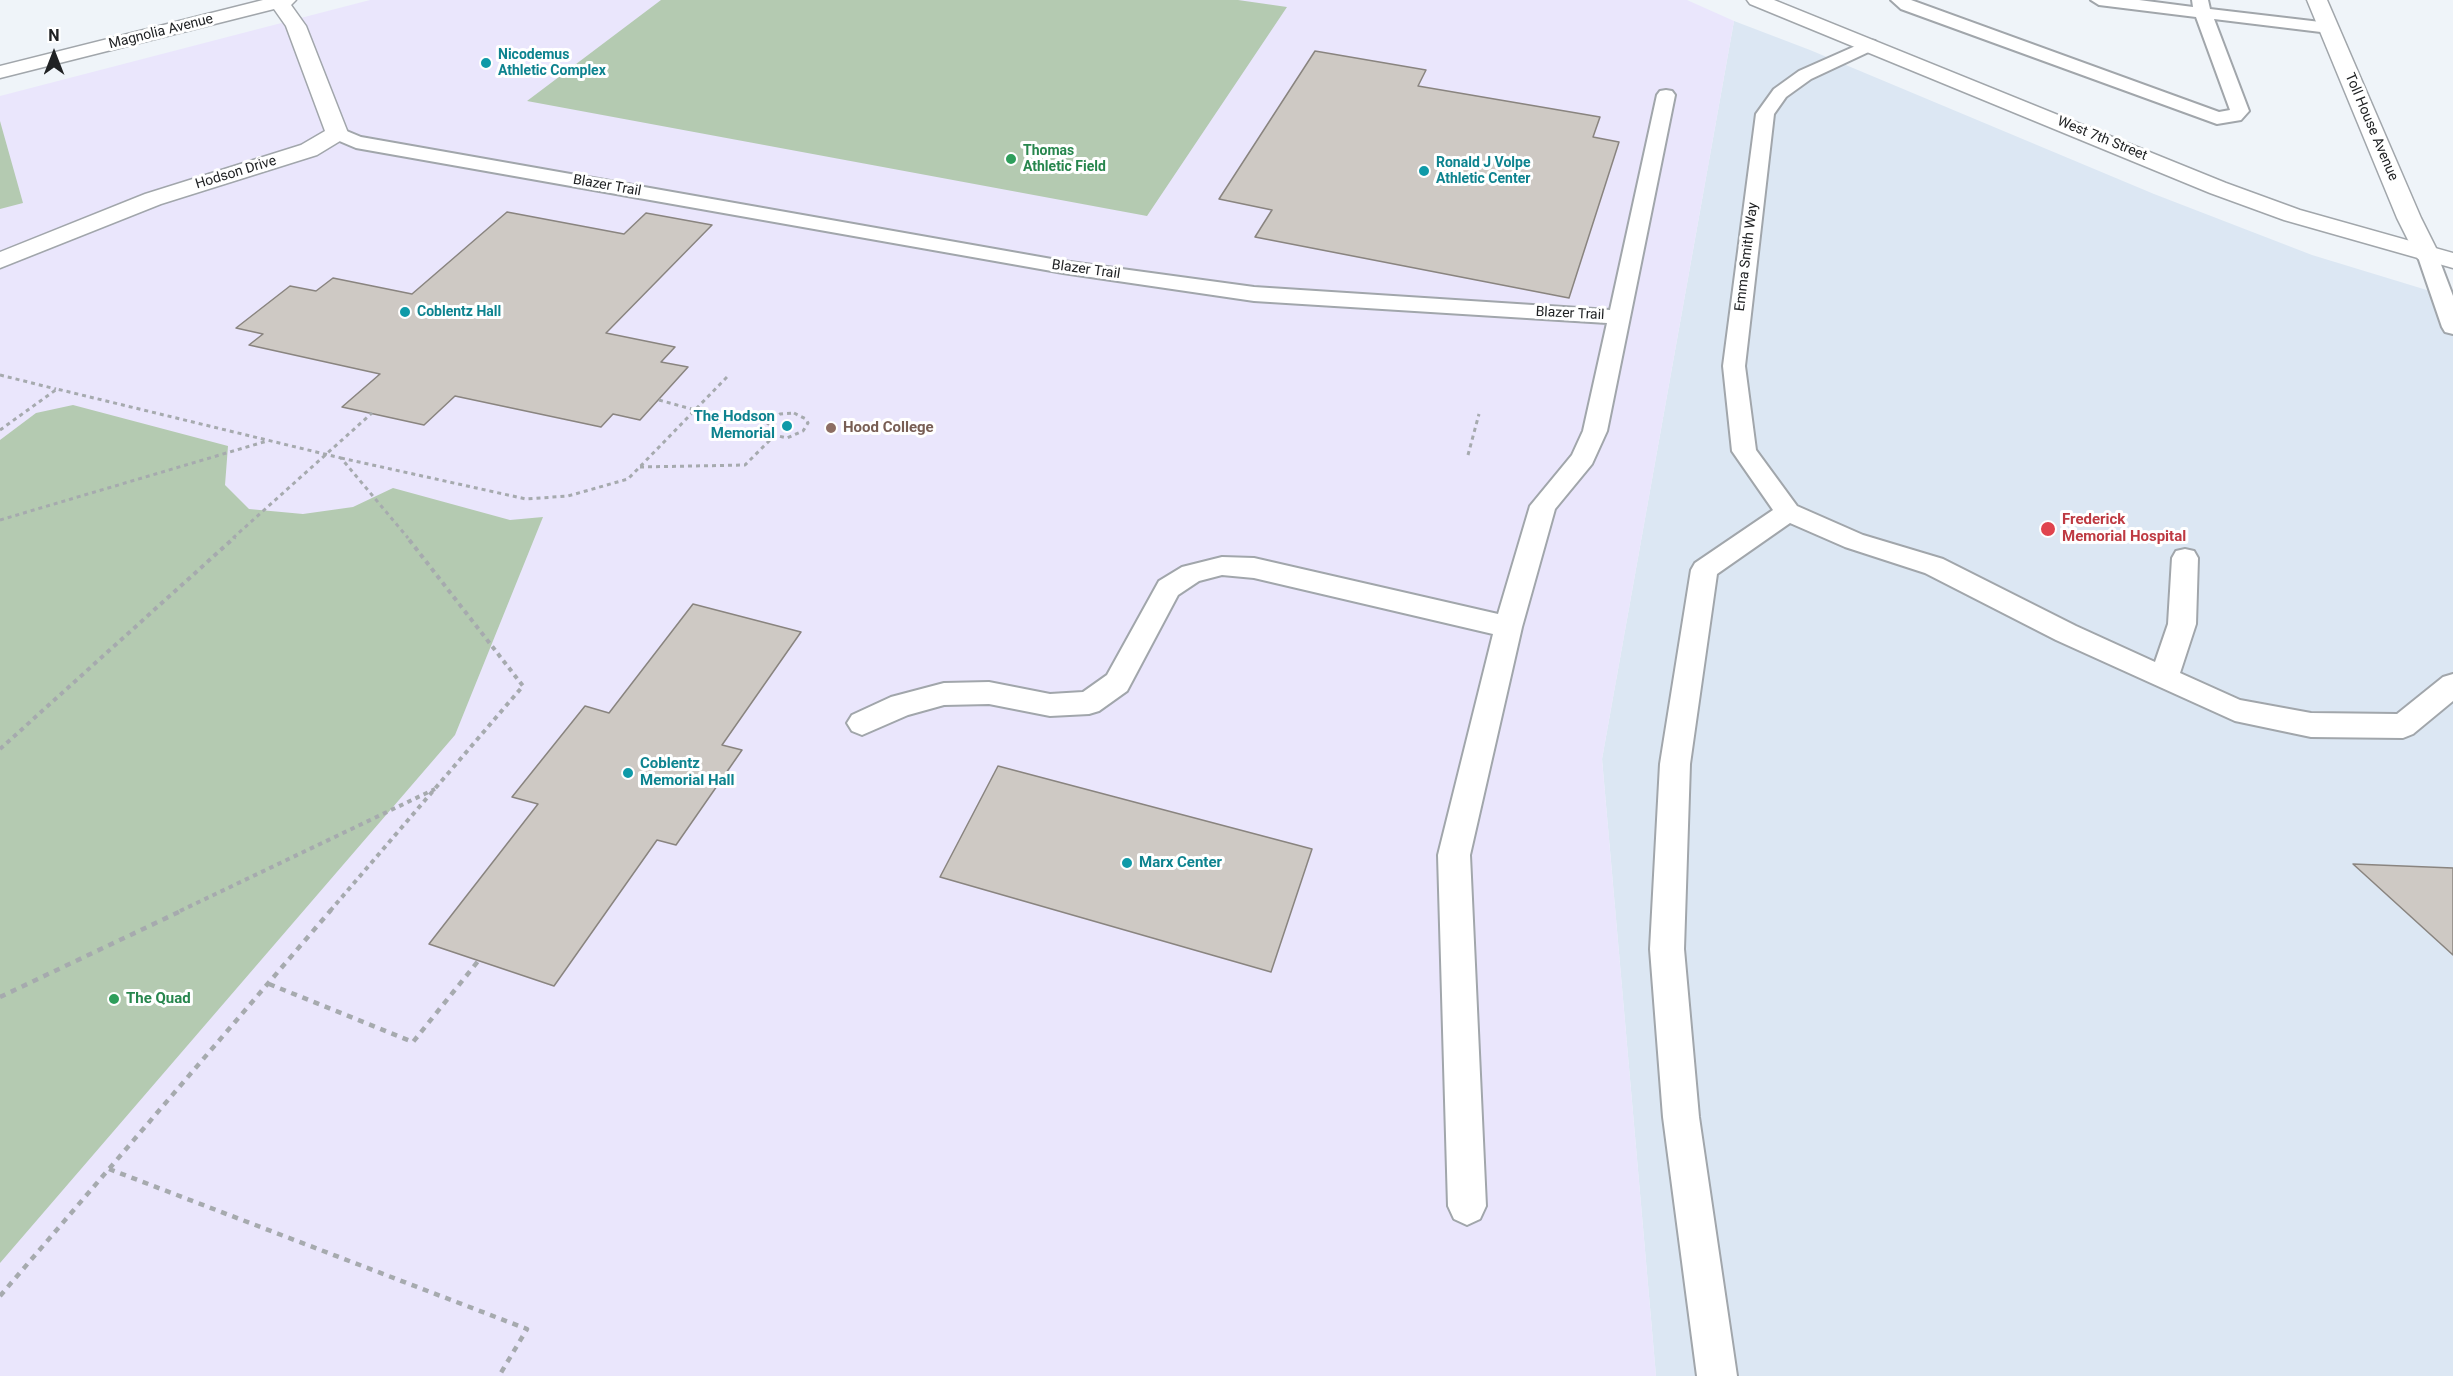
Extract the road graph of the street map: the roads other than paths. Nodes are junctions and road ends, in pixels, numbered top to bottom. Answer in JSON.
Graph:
{"nodes":[{"id":1,"x":1757,"y":0,"type":"edge"},
{"id":2,"x":1899,"y":0,"type":"edge"},
{"id":3,"x":2099,"y":0,"type":"edge"},
{"id":4,"x":2317,"y":0,"type":"edge"},
{"id":5,"x":281,"y":1,"type":"edge"},
{"id":6,"x":2134,"y":2,"type":"edge"},
{"id":7,"x":2201,"y":6,"type":"edge"},
{"id":8,"x":2329,"y":28,"type":"junction"},
{"id":9,"x":1869,"y":45,"type":"junction"},
{"id":10,"x":0,"y":72,"type":"edge"},
{"id":11,"x":1666,"y":95,"type":"dead end"},
{"id":12,"x":337,"y":133,"type":"junction"},
{"id":13,"x":2427,"y":254,"type":"junction"},
{"id":14,"x":0,"y":261,"type":"edge"},
{"id":15,"x":2453,"y":261,"type":"edge"},
{"id":16,"x":1619,"y":317,"type":"junction"},
{"id":17,"x":2453,"y":327,"type":"edge"},
{"id":18,"x":1788,"y":512,"type":"junction"},
{"id":19,"x":2185,"y":558,"type":"dead end"},
{"id":20,"x":1508,"y":627,"type":"junction"},
{"id":21,"x":2164,"y":678,"type":"junction"},
{"id":22,"x":2453,"y":685,"type":"edge"},
{"id":23,"x":862,"y":723,"type":"dead end"},
{"id":24,"x":1467,"y":1206,"type":"dead end"},
{"id":25,"x":1717,"y":1376,"type":"edge"}],
"edges":[{"from":1,"to":9,"type":"street","name":"West 7th Street"},
{"from":2,"to":7,"type":"lane"},
{"from":3,"to":6,"type":"lane"},
{"from":4,"to":8,"type":"street","name":"Toll House Avenue"},
{"from":5,"to":10,"type":"street","name":"Magnolia Avenue"},
{"from":5,"to":12,"type":"street"},
{"from":6,"to":7,"type":"lane"},
{"from":7,"to":8,"type":"lane"},
{"from":8,"to":13,"type":"street","name":"Toll House Avenue"},
{"from":9,"to":13,"type":"street","name":"West 7th Street"},
{"from":9,"to":18,"type":"lane","name":"Emma Smith Way"},
{"from":11,"to":16,"type":"lane","name":"Blazer Trail"},
{"from":12,"to":14,"type":"street","name":"Hodson Drive"},
{"from":12,"to":16,"type":"lane","name":"Blazer Trail"},
{"from":13,"to":15,"type":"street","name":"West 7th Street"},
{"from":13,"to":17,"type":"lane"},
{"from":16,"to":20,"type":"lane"},
{"from":18,"to":21,"type":"lane"},
{"from":18,"to":25,"type":"lane"},
{"from":19,"to":21,"type":"lane"},
{"from":20,"to":23,"type":"lane"},
{"from":20,"to":24,"type":"lane"},
{"from":21,"to":22,"type":"lane"}]}
